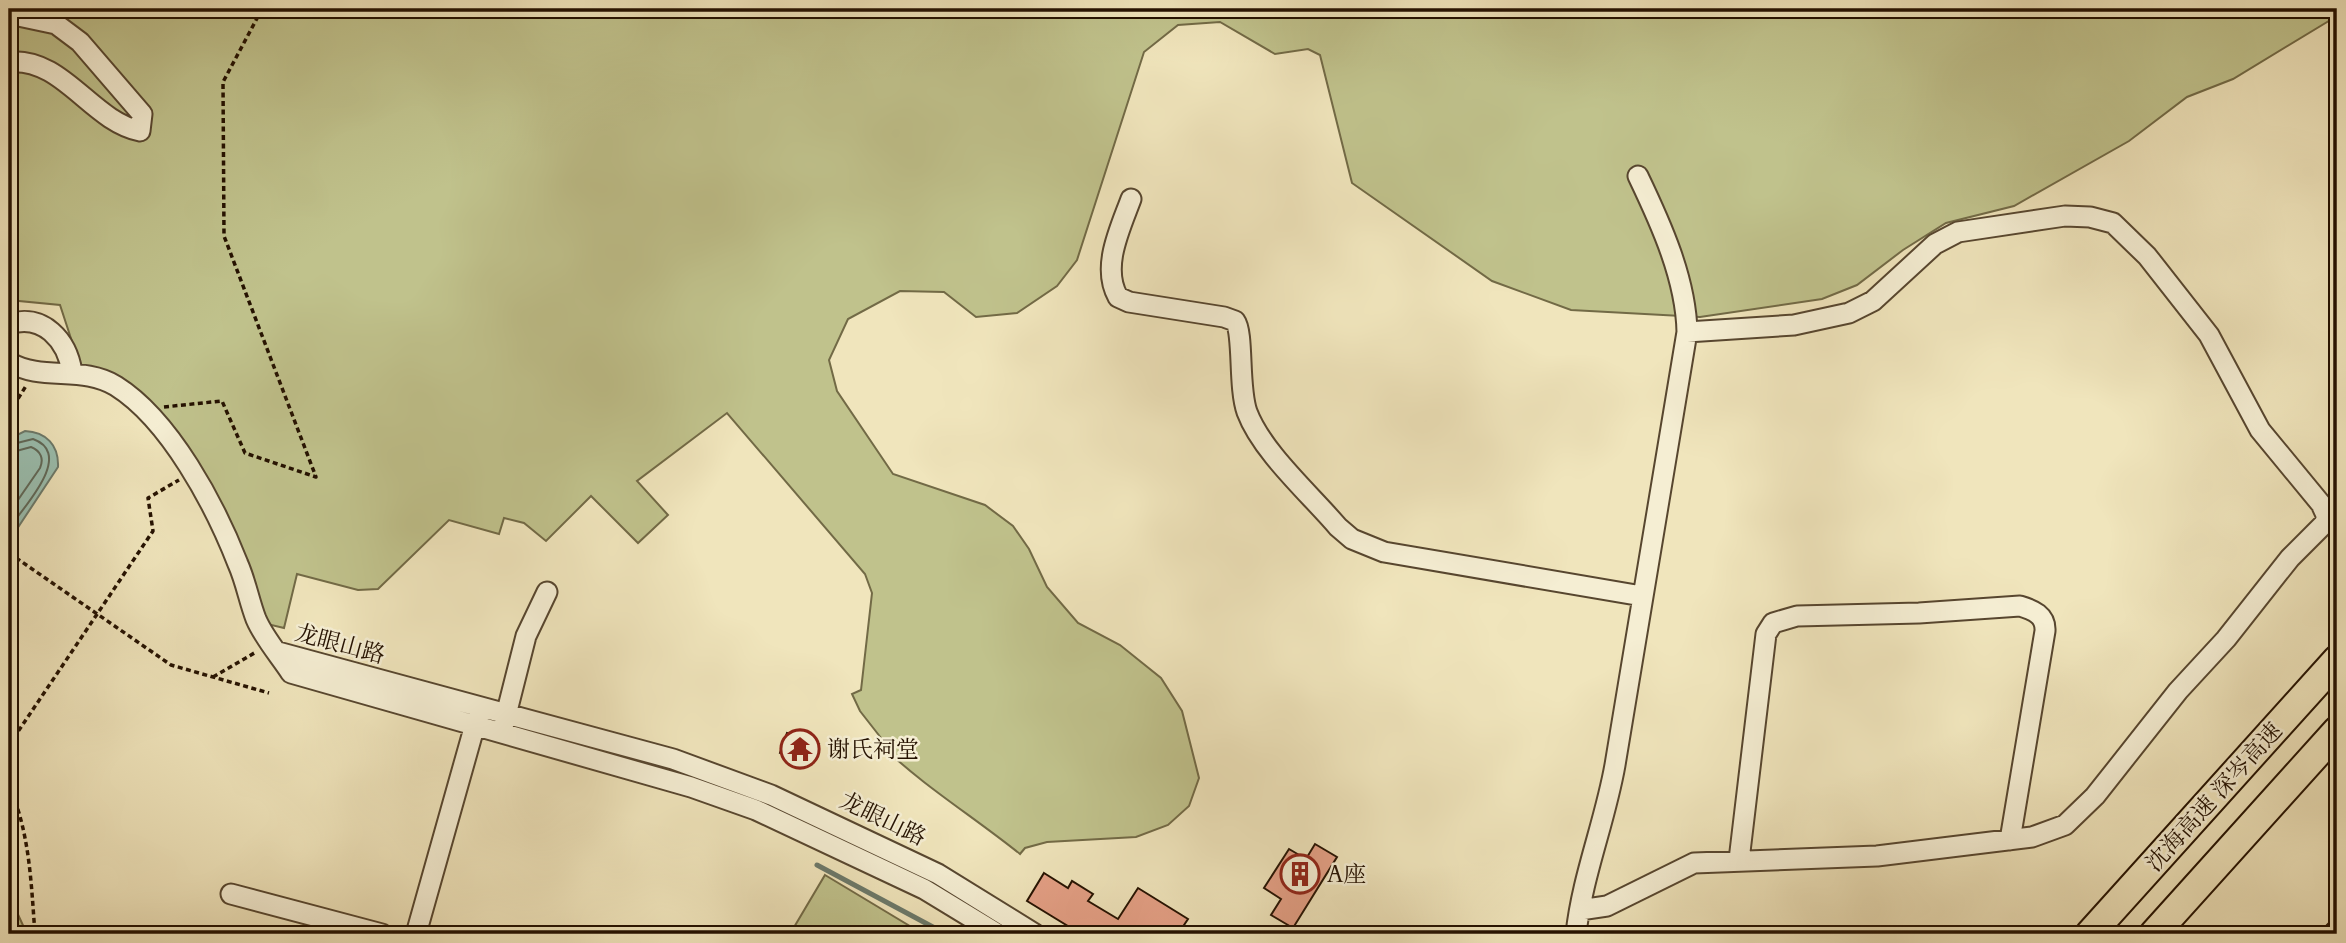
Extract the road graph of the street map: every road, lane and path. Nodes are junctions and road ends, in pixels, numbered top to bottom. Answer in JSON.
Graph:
{"nodes":[{"id":1,"x":262,"y":9,"type":"edge"},
{"id":2,"x":9,"y":14,"type":"edge"},
{"id":3,"x":9,"y":62,"type":"edge"},
{"id":4,"x":1638,"y":176,"type":"dead end"},
{"id":5,"x":1131,"y":199,"type":"dead end"},
{"id":6,"x":9,"y":324,"type":"edge"},
{"id":7,"x":1687,"y":332,"type":"junction"},
{"id":8,"x":9,"y":362,"type":"edge"},
{"id":9,"x":35,"y":372,"type":"junction"},
{"id":10,"x":72,"y":372,"type":"junction"},
{"id":11,"x":144,"y":409,"type":"junction"},
{"id":12,"x":9,"y":412,"type":"edge"},
{"id":13,"x":192,"y":473,"type":"junction"},
{"id":14,"x":9,"y":552,"type":"edge"},
{"id":15,"x":547,"y":592,"type":"dead end"},
{"id":16,"x":1642,"y":596,"type":"junction"},
{"id":17,"x":98,"y":615,"type":"junction"},
{"id":18,"x":275,"y":648,"type":"junction"},
{"id":19,"x":2337,"y":660,"type":"edge"},
{"id":20,"x":213,"y":677,"type":"junction"},
{"id":21,"x":269,"y":693,"type":"dead end"},
{"id":22,"x":478,"y":715,"type":"junction"},
{"id":23,"x":504,"y":723,"type":"junction"},
{"id":24,"x":2337,"y":731,"type":"edge"},
{"id":25,"x":9,"y":744,"type":"edge"},
{"id":26,"x":9,"y":785,"type":"edge"},
{"id":27,"x":2010,"y":840,"type":"junction"},
{"id":28,"x":1739,"y":859,"type":"junction"},
{"id":29,"x":231,"y":894,"type":"dead end"},
{"id":30,"x":1580,"y":910,"type":"junction"},
{"id":31,"x":34,"y":934,"type":"edge"},
{"id":32,"x":382,"y":934,"type":"edge"},
{"id":33,"x":416,"y":934,"type":"edge"},
{"id":34,"x":998,"y":934,"type":"edge"},
{"id":35,"x":1035,"y":934,"type":"edge"},
{"id":36,"x":1576,"y":934,"type":"edge"},
{"id":37,"x":2090,"y":934,"type":"edge"},
{"id":38,"x":2154,"y":934,"type":"edge"}],
"edges":[{"from":1,"to":11,"type":"path"},
{"from":2,"to":3,"type":"street"},
{"from":4,"to":7,"type":"street"},
{"from":5,"to":16,"type":"street"},
{"from":6,"to":10,"type":"street"},
{"from":7,"to":16,"type":"street"},
{"from":7,"to":27,"type":"street"},
{"from":8,"to":9,"type":"street"},
{"from":9,"to":10,"type":"street","name":"龙眼山路"},
{"from":9,"to":12,"type":"path"},
{"from":10,"to":11,"type":"street","name":"龙眼山路"},
{"from":11,"to":13,"type":"street","name":"龙眼山路"},
{"from":13,"to":17,"type":"path"},
{"from":13,"to":18,"type":"street","name":"龙眼山路"},
{"from":14,"to":17,"type":"path"},
{"from":15,"to":23,"type":"street"},
{"from":16,"to":30,"type":"street"},
{"from":17,"to":20,"type":"path"},
{"from":17,"to":25,"type":"path"},
{"from":18,"to":20,"type":"path"},
{"from":18,"to":22,"type":"street","name":"龙眼山路"},
{"from":19,"to":37,"type":"highway","name":"沈海高速 深岑高速"},
{"from":20,"to":21,"type":"path"},
{"from":22,"to":23,"type":"street","name":"龙眼山路"},
{"from":22,"to":33,"type":"street"},
{"from":23,"to":34,"type":"street","name":"龙眼山路"},
{"from":23,"to":35,"type":"street","name":"龙眼山路"},
{"from":24,"to":38,"type":"highway","name":"沈海高速 深岑高速"},
{"from":26,"to":31,"type":"path"},
{"from":27,"to":28,"type":"street"},
{"from":27,"to":28,"type":"street"},
{"from":28,"to":30,"type":"street"},
{"from":29,"to":32,"type":"street"},
{"from":30,"to":36,"type":"street"}]}
